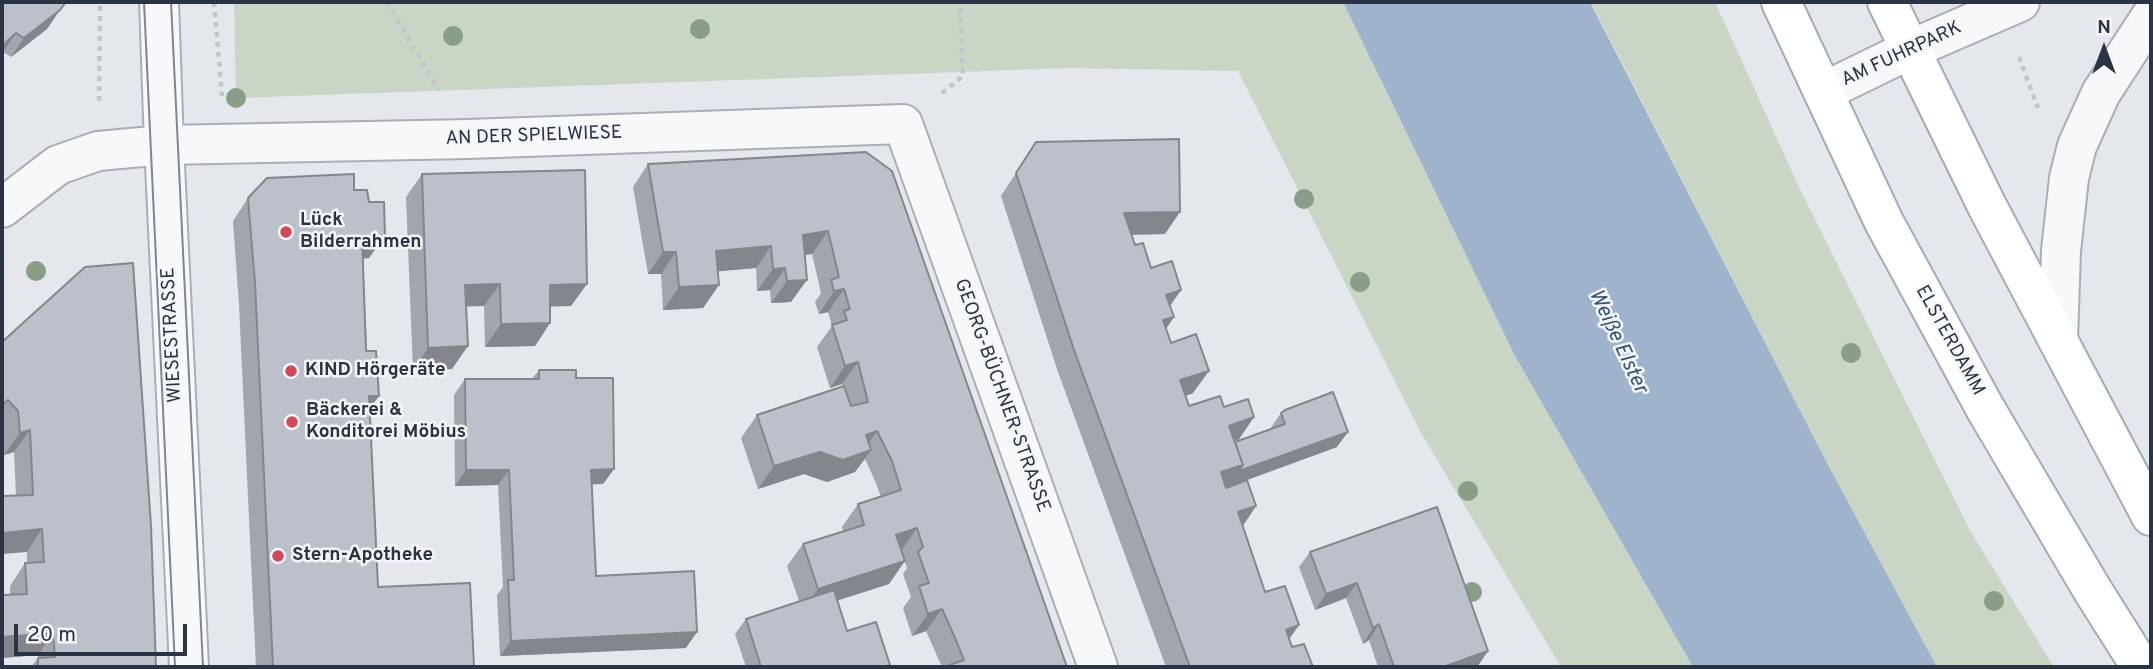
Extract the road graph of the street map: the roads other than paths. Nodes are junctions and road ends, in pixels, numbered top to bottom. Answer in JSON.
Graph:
{"nodes":[{"id":1,"x":159,"y":2,"type":"edge"},
{"id":2,"x":1781,"y":2,"type":"edge"},
{"id":3,"x":1887,"y":2,"type":"edge"},
{"id":4,"x":2010,"y":6,"type":"edge"},
{"id":5,"x":2151,"y":16,"type":"edge"},
{"id":6,"x":1909,"y":50,"type":"junction"},
{"id":7,"x":1823,"y":92,"type":"junction"},
{"id":8,"x":903,"y":124,"type":"joint"},
{"id":9,"x":164,"y":145,"type":"junction"},
{"id":10,"x":2,"y":208,"type":"edge"},
{"id":11,"x":2058,"y":339,"type":"junction"},
{"id":12,"x":2151,"y":516,"type":"edge"},
{"id":13,"x":189,"y":667,"type":"edge"},
{"id":14,"x":1098,"y":667,"type":"edge"},
{"id":15,"x":2141,"y":667,"type":"edge"}],
"edges":[{"from":1,"to":9,"type":"street","name":"WIESESTRASSE"},
{"from":2,"to":7,"type":"main road","name":"ELSTERDAMM"},
{"from":3,"to":6,"type":"main road"},
{"from":4,"to":6,"type":"street","name":"AM FUHRPARK"},
{"from":5,"to":11,"type":"street"},
{"from":6,"to":7,"type":"street","name":"AM FUHRPARK"},
{"from":6,"to":11,"type":"main road"},
{"from":7,"to":15,"type":"main road","name":"ELSTERDAMM"},
{"from":8,"to":9,"type":"street","name":"AN DER SPIELWIESE"},
{"from":8,"to":14,"type":"street","name":"GEORG-BÜCHNER-STRASSE"},
{"from":9,"to":10,"type":"street","name":"AN DER SPIELWIESE"},
{"from":9,"to":13,"type":"street","name":"WIESESTRASSE"},
{"from":11,"to":12,"type":"main road"}]}
